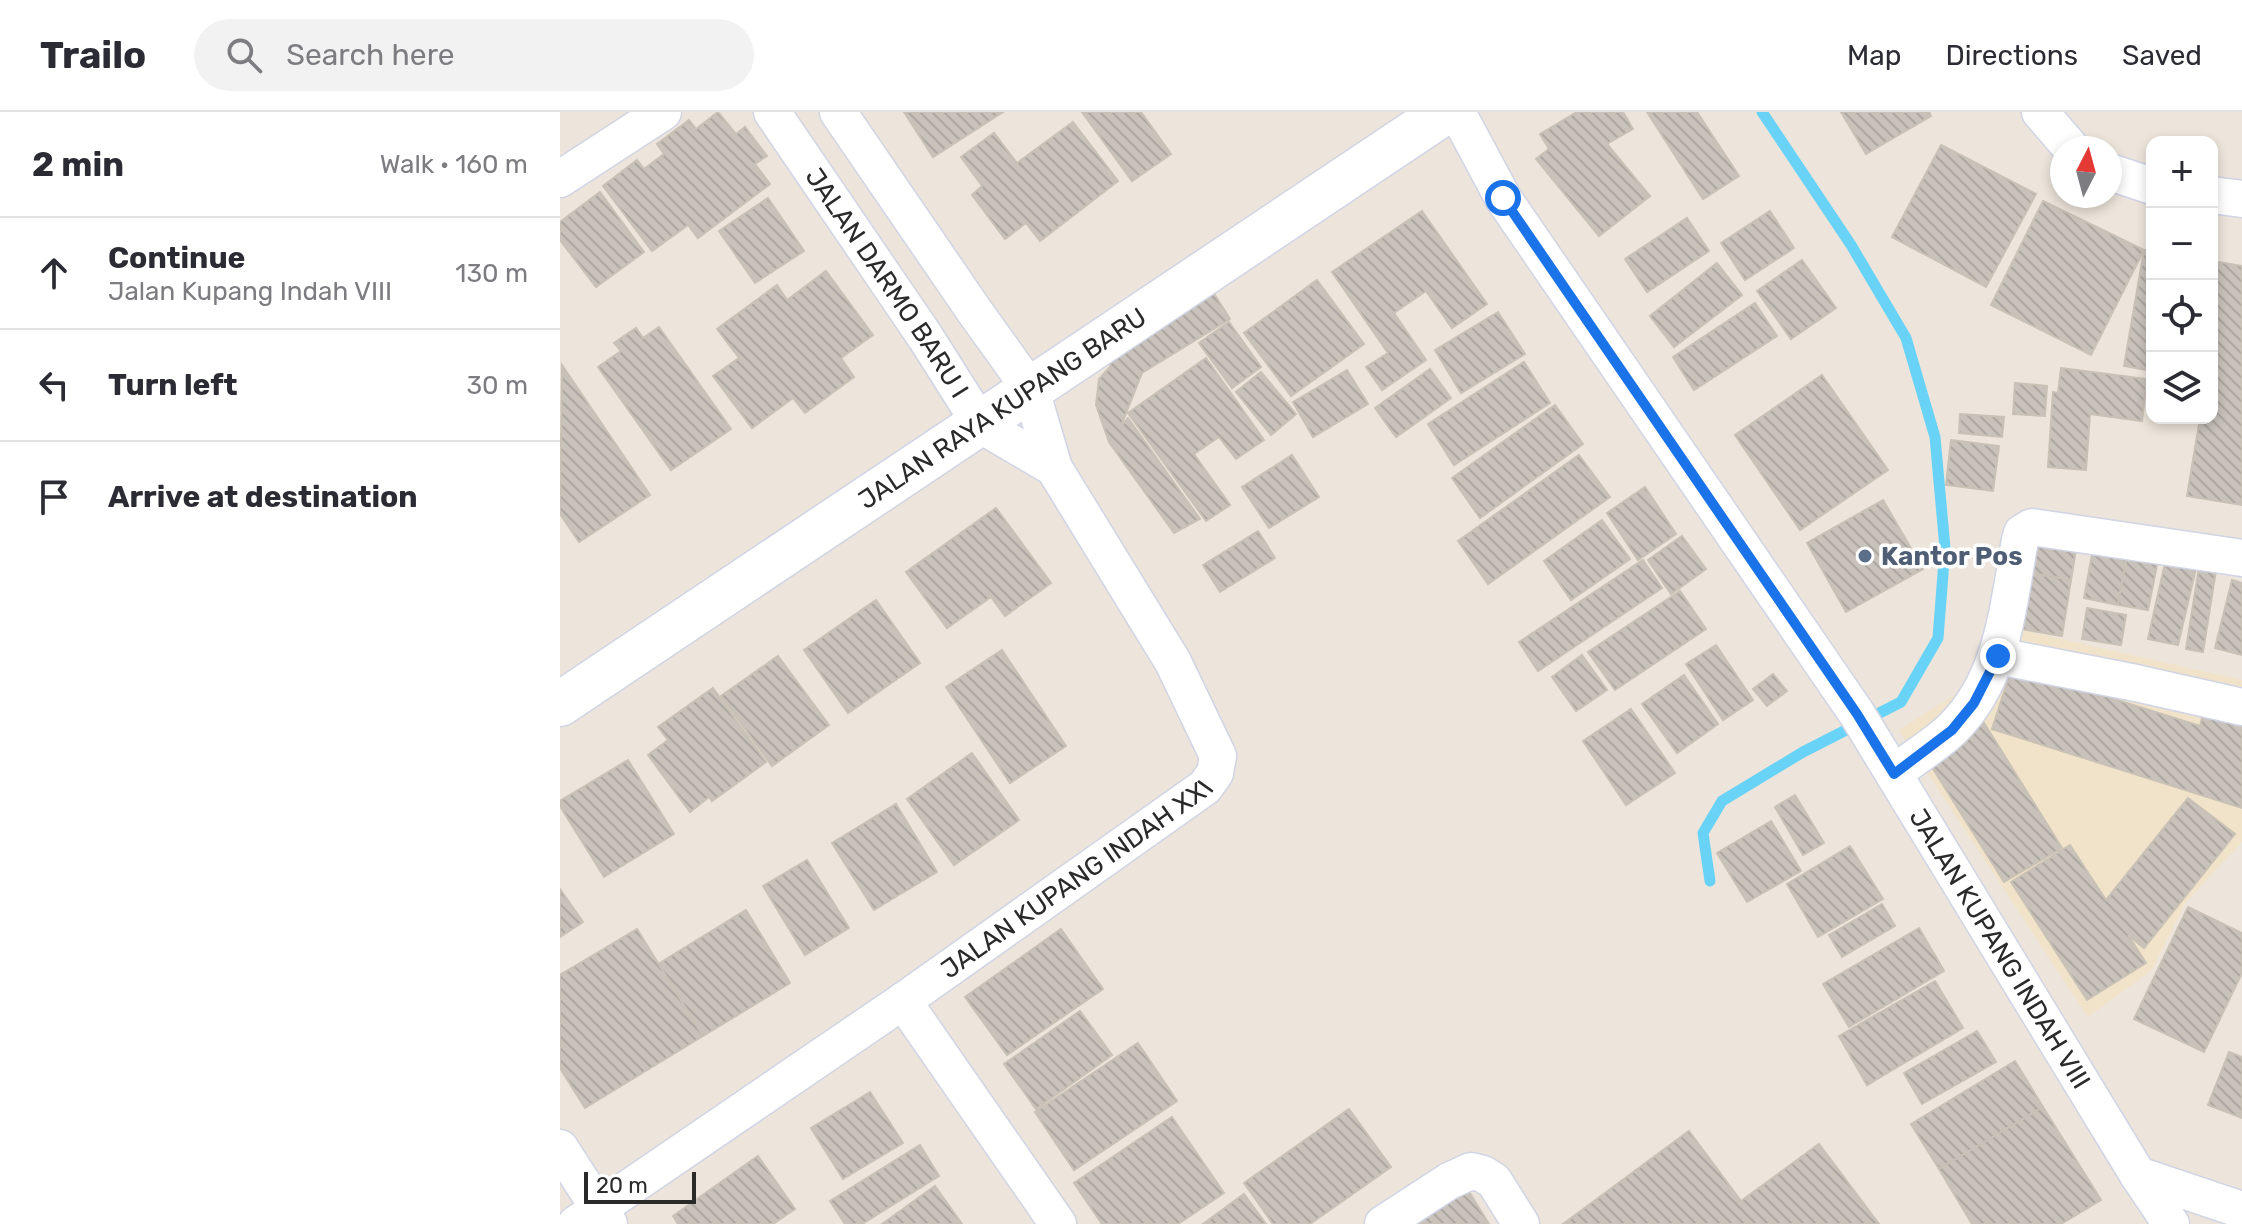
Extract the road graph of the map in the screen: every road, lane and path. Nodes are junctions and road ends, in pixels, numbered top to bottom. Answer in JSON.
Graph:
{"nodes":[{"id":1,"x":663,"y":112,"type":"edge"},
{"id":2,"x":772,"y":112,"type":"edge"},
{"id":3,"x":838,"y":112,"type":"edge"},
{"id":4,"x":1445,"y":112,"type":"edge"},
{"id":5,"x":1457,"y":112,"type":"edge"},
{"id":6,"x":2040,"y":112,"type":"edge"},
{"id":7,"x":2061,"y":136,"type":"edge"},
{"id":8,"x":2122,"y":176,"type":"edge"},
{"id":9,"x":560,"y":179,"type":"edge"},
{"id":10,"x":2146,"y":184,"type":"edge"},
{"id":11,"x":2218,"y":196,"type":"edge"},
{"id":12,"x":2242,"y":199,"type":"edge"},
{"id":13,"x":1031,"y":390,"type":"junction"},
{"id":14,"x":981,"y":425,"type":"junction"},
{"id":15,"x":1054,"y":468,"type":"junction"},
{"id":16,"x":2242,"y":558,"type":"edge"},
{"id":17,"x":1998,"y":656,"type":"junction"},
{"id":18,"x":560,"y":704,"type":"edge"},
{"id":19,"x":2242,"y":707,"type":"edge"},
{"id":20,"x":1894,"y":774,"type":"junction"},
{"id":21,"x":903,"y":1001,"type":"junction"},
{"id":22,"x":560,"y":1148,"type":"edge"},
{"id":23,"x":2138,"y":1175,"type":"junction"},
{"id":24,"x":2242,"y":1210,"type":"edge"},
{"id":25,"x":595,"y":1219,"type":"edge"},
{"id":26,"x":1058,"y":1224,"type":"edge"},
{"id":27,"x":1383,"y":1224,"type":"edge"},
{"id":28,"x":1521,"y":1224,"type":"edge"},
{"id":29,"x":2171,"y":1224,"type":"edge"}],
"edges":[{"from":1,"to":9,"type":"street"},
{"from":2,"to":14,"type":"street","name":"JALAN DARMO BARU I"},
{"from":3,"to":13,"type":"street"},
{"from":4,"to":13,"type":"street","name":"JALAN RAYA KUPANG BARU"},
{"from":5,"to":20,"type":"street","name":"JALAN KUPANG INDAH VIII"},
{"from":6,"to":7,"type":"street"},
{"from":8,"to":10,"type":"street"},
{"from":11,"to":12,"type":"street"},
{"from":13,"to":14,"type":"street","name":"JALAN RAYA KUPANG BARU"},
{"from":13,"to":15,"type":"street","name":"JALAN KUPANG INDAH XXI"},
{"from":14,"to":15,"type":"street","name":"JALAN DARMO BARU I"},
{"from":14,"to":18,"type":"street","name":"JALAN RAYA KUPANG BARU"},
{"from":15,"to":21,"type":"street","name":"JALAN KUPANG INDAH XXI"},
{"from":16,"to":17,"type":"street"},
{"from":17,"to":19,"type":"street"},
{"from":17,"to":20,"type":"street"},
{"from":20,"to":23,"type":"street","name":"JALAN KUPANG INDAH VIII"},
{"from":21,"to":25,"type":"street","name":"JALAN KUPANG INDAH XXI"},
{"from":21,"to":26,"type":"street"},
{"from":22,"to":25,"type":"street"},
{"from":23,"to":24,"type":"street"},
{"from":23,"to":29,"type":"street","name":"JALAN KUPANG INDAH VIII"},
{"from":27,"to":28,"type":"street"}]}
